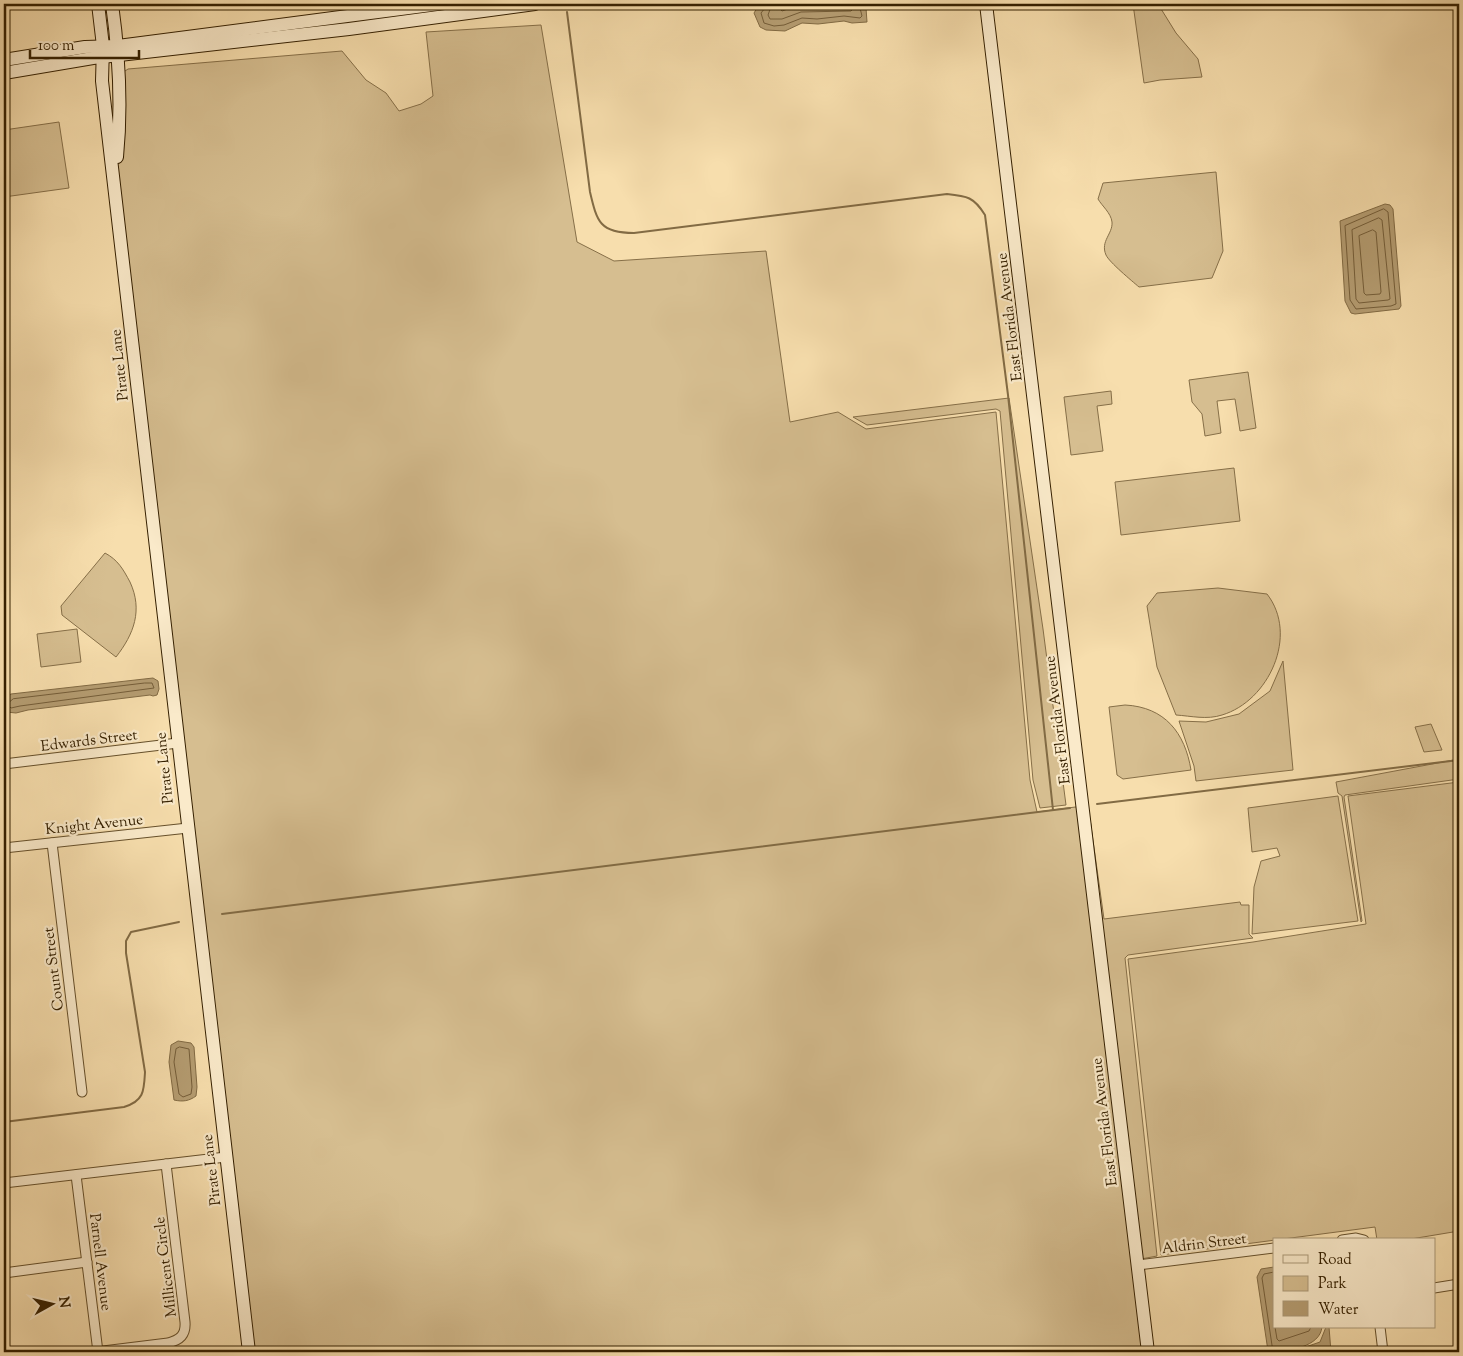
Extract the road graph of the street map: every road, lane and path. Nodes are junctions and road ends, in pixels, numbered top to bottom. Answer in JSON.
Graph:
{"nodes":[{"id":1,"x":98,"y":4,"type":"edge"},
{"id":2,"x":112,"y":4,"type":"edge"},
{"id":3,"x":439,"y":4,"type":"edge"},
{"id":4,"x":535,"y":4,"type":"edge"},
{"id":5,"x":986,"y":4,"type":"edge"},
{"id":6,"x":994,"y":4,"type":"edge"},
{"id":7,"x":118,"y":51,"type":"junction"},
{"id":8,"x":103,"y":52,"type":"junction"},
{"id":9,"x":4,"y":60,"type":"edge"},
{"id":10,"x":4,"y":72,"type":"edge"},
{"id":11,"x":997,"y":83,"type":"junction"},
{"id":12,"x":114,"y":179,"type":"junction"},
{"id":13,"x":178,"y":743,"type":"junction"},
{"id":14,"x":4,"y":764,"type":"edge"},
{"id":15,"x":188,"y":828,"type":"junction"},
{"id":16,"x":52,"y":842,"type":"junction"},
{"id":17,"x":4,"y":848,"type":"edge"},
{"id":18,"x":82,"y":1092,"type":"dead end"},
{"id":19,"x":226,"y":1157,"type":"junction"},
{"id":20,"x":166,"y":1164,"type":"junction"},
{"id":21,"x":76,"y":1175,"type":"junction"},
{"id":22,"x":4,"y":1183,"type":"edge"},
{"id":23,"x":1273,"y":1248,"type":"edge"},
{"id":24,"x":87,"y":1262,"type":"junction"},
{"id":25,"x":1138,"y":1265,"type":"junction"},
{"id":26,"x":4,"y":1273,"type":"edge"},
{"id":27,"x":1459,"y":1284,"type":"edge"},
{"id":28,"x":1436,"y":1288,"type":"edge"},
{"id":29,"x":1380,"y":1328,"type":"edge"},
{"id":30,"x":97,"y":1352,"type":"edge"},
{"id":31,"x":249,"y":1352,"type":"edge"},
{"id":32,"x":1148,"y":1352,"type":"edge"},
{"id":33,"x":1383,"y":1352,"type":"edge"}],
"edges":[{"from":1,"to":8,"type":"street","name":"Pirate Lane"},
{"from":2,"to":7,"type":"street","name":"Pirate Lane"},
{"from":3,"to":7,"type":"street"},
{"from":4,"to":7,"type":"street"},
{"from":5,"to":11,"type":"street","name":"East Florida Avenue"},
{"from":6,"to":11,"type":"street","name":"East Florida Avenue"},
{"from":7,"to":8,"type":"street"},
{"from":7,"to":12,"type":"street","name":"Pirate Lane"},
{"from":8,"to":9,"type":"street"},
{"from":8,"to":10,"type":"street"},
{"from":8,"to":12,"type":"street","name":"Pirate Lane"},
{"from":11,"to":25,"type":"street","name":"East Florida Avenue"},
{"from":12,"to":13,"type":"street","name":"Pirate Lane"},
{"from":13,"to":14,"type":"street","name":"Edwards Street"},
{"from":13,"to":15,"type":"street","name":"Pirate Lane"},
{"from":15,"to":16,"type":"street","name":"Knight Avenue"},
{"from":15,"to":19,"type":"street","name":"Pirate Lane"},
{"from":16,"to":17,"type":"street","name":"Knight Avenue"},
{"from":16,"to":18,"type":"street","name":"Count Street"},
{"from":19,"to":20,"type":"street"},
{"from":19,"to":31,"type":"street","name":"Pirate Lane"},
{"from":20,"to":21,"type":"street"},
{"from":20,"to":30,"type":"street","name":"Millicent Circle"},
{"from":21,"to":22,"type":"street"},
{"from":21,"to":24,"type":"street","name":"Parnell Avenue"},
{"from":23,"to":25,"type":"street","name":"Aldrin Street"},
{"from":24,"to":26,"type":"street"},
{"from":24,"to":30,"type":"street","name":"Parnell Avenue"},
{"from":25,"to":32,"type":"street","name":"East Florida Avenue"},
{"from":27,"to":28,"type":"street"},
{"from":29,"to":33,"type":"street"}]}
